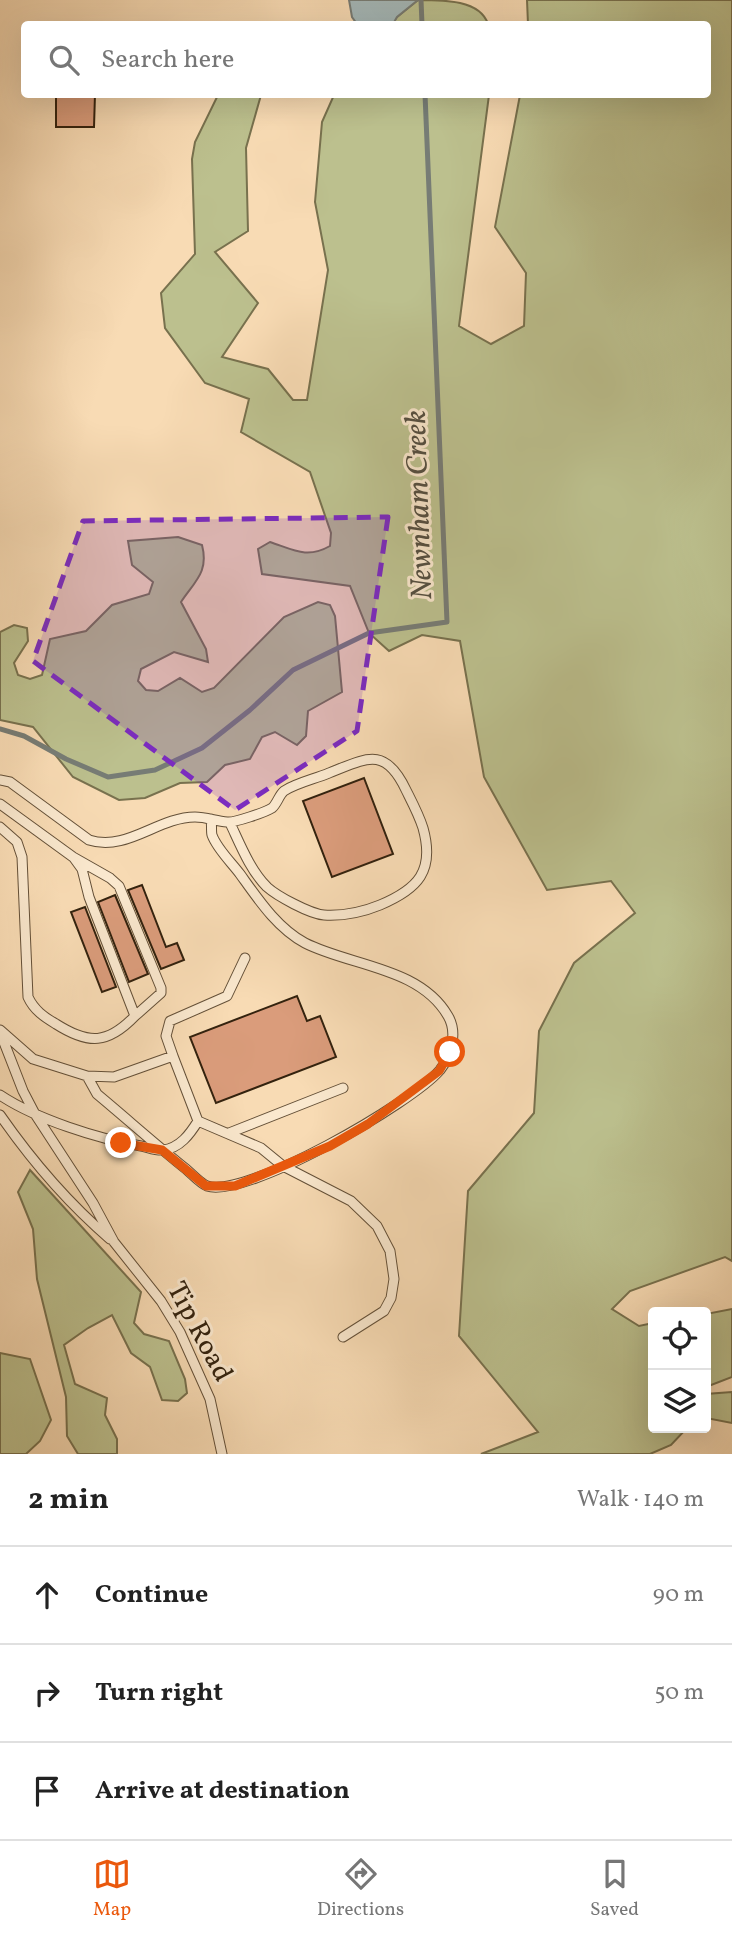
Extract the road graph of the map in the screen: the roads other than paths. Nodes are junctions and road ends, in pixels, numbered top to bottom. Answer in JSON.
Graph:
{"nodes":[{"id":1,"x":0,"y":780,"type":"edge"},
{"id":2,"x":0,"y":804,"type":"edge"},
{"id":3,"x":211,"y":820,"type":"junction"},
{"id":4,"x":230,"y":823,"type":"junction"},
{"id":5,"x":0,"y":827,"type":"edge"},
{"id":6,"x":74,"y":858,"type":"junction"},
{"id":7,"x":245,"y":958,"type":"dead end"},
{"id":8,"x":135,"y":1016,"type":"junction"},
{"id":9,"x":0,"y":1031,"type":"edge"},
{"id":10,"x":173,"y":1056,"type":"junction"},
{"id":11,"x":87,"y":1076,"type":"junction"},
{"id":12,"x":343,"y":1087,"type":"dead end"},
{"id":13,"x":0,"y":1095,"type":"edge"},
{"id":14,"x":35,"y":1114,"type":"junction"},
{"id":15,"x":0,"y":1115,"type":"edge"},
{"id":16,"x":198,"y":1121,"type":"junction"},
{"id":17,"x":229,"y":1133,"type":"junction"},
{"id":18,"x":162,"y":1150,"type":"junction"},
{"id":19,"x":282,"y":1166,"type":"junction"},
{"id":20,"x":114,"y":1242,"type":"junction"},
{"id":21,"x":343,"y":1336,"type":"dead end"},
{"id":22,"x":222,"y":1454,"type":"edge"}],
"edges":[{"from":1,"to":3,"type":"lane"},
{"from":2,"to":6,"type":"lane"},
{"from":3,"to":4,"type":"lane"},
{"from":3,"to":19,"type":"lane"},
{"from":4,"to":4,"type":"lane"},
{"from":5,"to":8,"type":"lane"},
{"from":6,"to":8,"type":"lane"},
{"from":6,"to":8,"type":"lane"},
{"from":7,"to":10,"type":"lane"},
{"from":9,"to":11,"type":"lane"},
{"from":9,"to":14,"type":"lane","name":"Tip Road"},
{"from":10,"to":11,"type":"lane"},
{"from":10,"to":16,"type":"lane"},
{"from":11,"to":18,"type":"lane"},
{"from":12,"to":17,"type":"lane"},
{"from":13,"to":14,"type":"lane"},
{"from":14,"to":18,"type":"lane"},
{"from":14,"to":20,"type":"lane","name":"Tip Road"},
{"from":15,"to":20,"type":"lane","name":"Tip Road"},
{"from":16,"to":17,"type":"lane"},
{"from":16,"to":18,"type":"lane"},
{"from":17,"to":19,"type":"lane"},
{"from":18,"to":19,"type":"lane"},
{"from":19,"to":21,"type":"lane"},
{"from":20,"to":22,"type":"lane","name":"Tip Road"}]}
